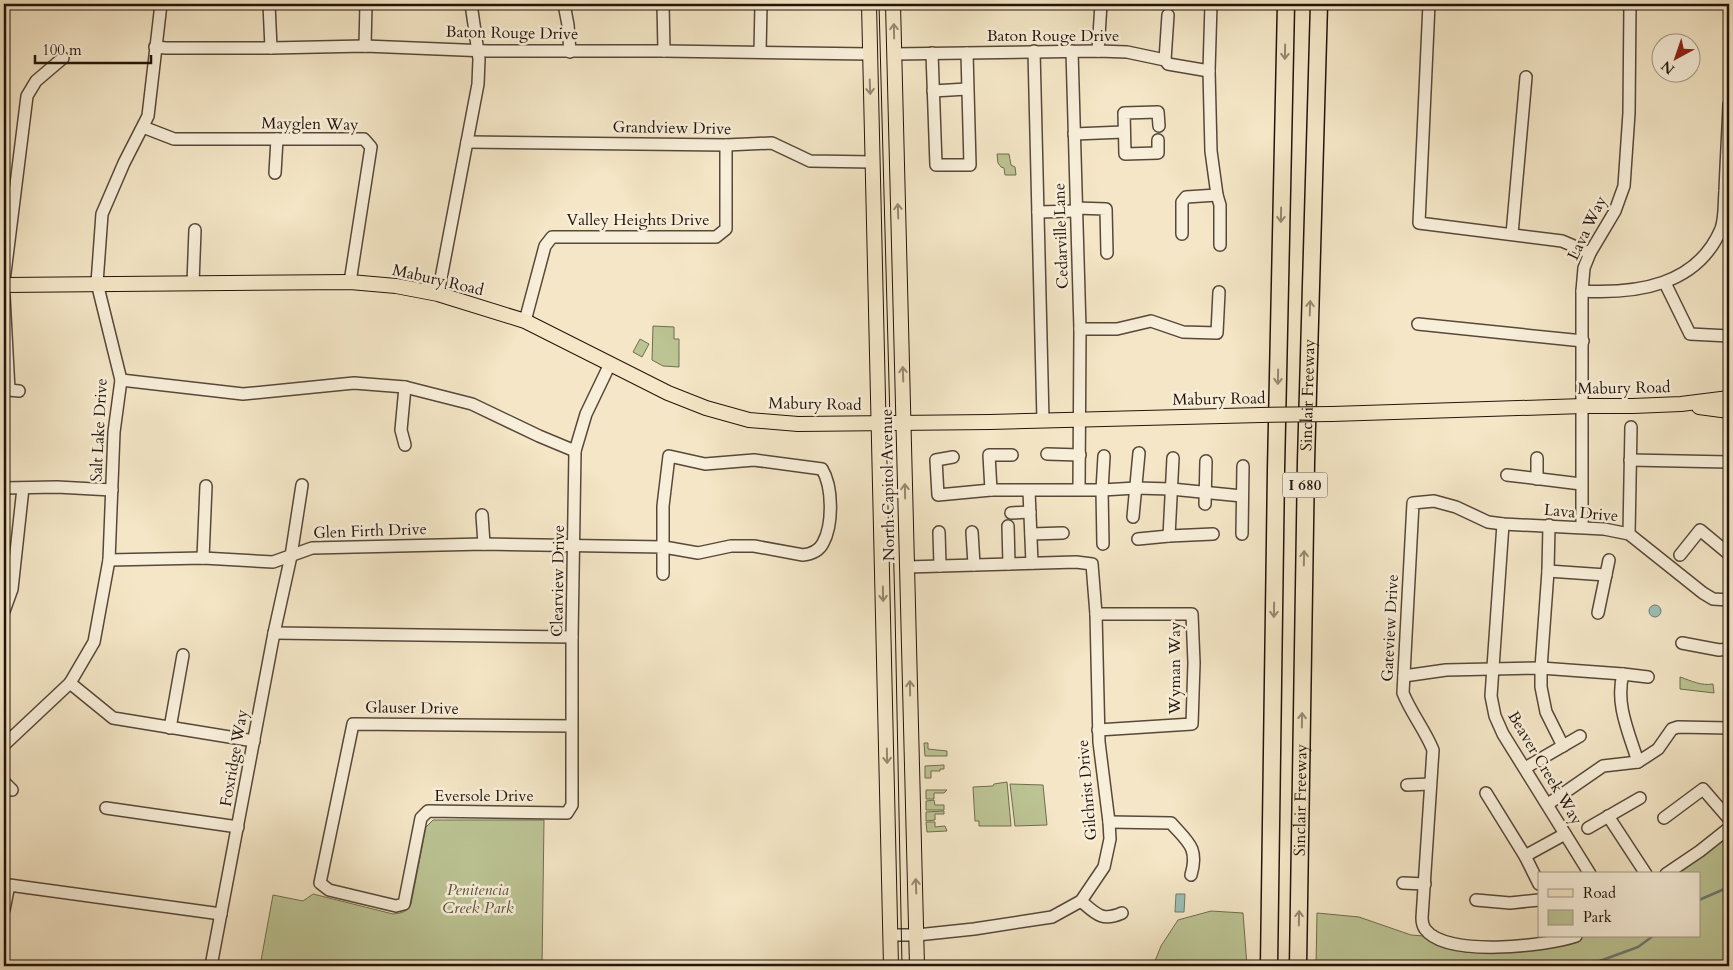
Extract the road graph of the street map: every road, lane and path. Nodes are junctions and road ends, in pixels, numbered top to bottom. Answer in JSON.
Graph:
{"nodes":[{"id":1,"x":161,"y":4,"type":"edge"},
{"id":2,"x":269,"y":4,"type":"edge"},
{"id":3,"x":366,"y":4,"type":"edge"},
{"id":4,"x":471,"y":4,"type":"edge"},
{"id":5,"x":564,"y":4,"type":"edge"},
{"id":6,"x":664,"y":4,"type":"edge"},
{"id":7,"x":761,"y":4,"type":"edge"},
{"id":8,"x":869,"y":4,"type":"edge"},
{"id":9,"x":893,"y":4,"type":"edge"},
{"id":10,"x":1101,"y":4,"type":"edge"},
{"id":11,"x":1211,"y":4,"type":"edge"},
{"id":12,"x":1286,"y":4,"type":"edge"},
{"id":13,"x":1319,"y":4,"type":"edge"},
{"id":14,"x":1429,"y":4,"type":"edge"},
{"id":15,"x":1630,"y":4,"type":"edge"},
{"id":16,"x":1166,"y":9,"type":"edge"},
{"id":17,"x":365,"y":46,"type":"junction"},
{"id":18,"x":155,"y":47,"type":"junction"},
{"id":19,"x":271,"y":48,"type":"junction"},
{"id":20,"x":478,"y":50,"type":"junction"},
{"id":21,"x":664,"y":51,"type":"junction"},
{"id":22,"x":1034,"y":51,"type":"junction"},
{"id":23,"x":1072,"y":51,"type":"junction"},
{"id":24,"x":1098,"y":51,"type":"junction"},
{"id":25,"x":570,"y":52,"type":"junction"},
{"id":26,"x":760,"y":52,"type":"junction"},
{"id":27,"x":932,"y":53,"type":"junction"},
{"id":28,"x":967,"y":53,"type":"junction"},
{"id":29,"x":870,"y":54,"type":"junction"},
{"id":30,"x":894,"y":54,"type":"junction"},
{"id":31,"x":63,"y":58,"type":"dead end"},
{"id":32,"x":1165,"y":60,"type":"junction"},
{"id":33,"x":1209,"y":71,"type":"junction"},
{"id":34,"x":1526,"y":77,"type":"dead end"},
{"id":35,"x":968,"y":89,"type":"junction"},
{"id":36,"x":933,"y":91,"type":"junction"},
{"id":37,"x":1729,"y":104,"type":"edge"},
{"id":38,"x":1159,"y":126,"type":"dead end"},
{"id":39,"x":143,"y":127,"type":"junction"},
{"id":40,"x":1124,"y":132,"type":"junction"},
{"id":41,"x":1074,"y":134,"type":"junction"},
{"id":42,"x":277,"y":139,"type":"junction"},
{"id":43,"x":1158,"y":140,"type":"dead end"},
{"id":44,"x":467,"y":142,"type":"junction"},
{"id":45,"x":726,"y":145,"type":"junction"},
{"id":46,"x":872,"y":162,"type":"junction"},
{"id":47,"x":274,"y":173,"type":"dead end"},
{"id":48,"x":1217,"y":196,"type":"junction"},
{"id":49,"x":1076,"y":210,"type":"junction"},
{"id":50,"x":1038,"y":212,"type":"junction"},
{"id":51,"x":195,"y":230,"type":"dead end"},
{"id":52,"x":1182,"y":234,"type":"dead end"},
{"id":53,"x":1512,"y":234,"type":"junction"},
{"id":54,"x":1220,"y":244,"type":"dead end"},
{"id":55,"x":1108,"y":253,"type":"dead end"},
{"id":56,"x":1590,"y":253,"type":"junction"},
{"id":57,"x":4,"y":281,"type":"edge"},
{"id":58,"x":350,"y":282,"type":"junction"},
{"id":59,"x":193,"y":283,"type":"junction"},
{"id":60,"x":1665,"y":283,"type":"junction"},
{"id":61,"x":97,"y":284,"type":"junction"},
{"id":62,"x":4,"y":285,"type":"edge"},
{"id":63,"x":1582,"y":291,"type":"junction"},
{"id":64,"x":1219,"y":292,"type":"dead end"},
{"id":65,"x":438,"y":294,"type":"junction"},
{"id":66,"x":4,"y":296,"type":"edge"},
{"id":67,"x":525,"y":321,"type":"junction"},
{"id":68,"x":1418,"y":324,"type":"dead end"},
{"id":69,"x":1080,"y":330,"type":"junction"},
{"id":70,"x":1729,"y":336,"type":"edge"},
{"id":71,"x":1583,"y":341,"type":"junction"},
{"id":72,"x":610,"y":364,"type":"junction"},
{"id":73,"x":120,"y":380,"type":"junction"},
{"id":74,"x":405,"y":387,"type":"junction"},
{"id":75,"x":19,"y":391,"type":"dead end"},
{"id":76,"x":1729,"y":398,"type":"edge"},
{"id":77,"x":1681,"y":404,"type":"junction"},
{"id":78,"x":1583,"y":406,"type":"junction"},
{"id":79,"x":1729,"y":411,"type":"edge"},
{"id":80,"x":1043,"y":420,"type":"junction"},
{"id":81,"x":1080,"y":420,"type":"junction"},
{"id":82,"x":879,"y":422,"type":"junction"},
{"id":83,"x":904,"y":423,"type":"junction"},
{"id":84,"x":1631,"y":427,"type":"dead end"},
{"id":85,"x":405,"y":445,"type":"dead end"},
{"id":86,"x":576,"y":451,"type":"junction"},
{"id":87,"x":1047,"y":454,"type":"dead end"},
{"id":88,"x":1139,"y":454,"type":"dead end"},
{"id":89,"x":1012,"y":455,"type":"dead end"},
{"id":90,"x":1080,"y":455,"type":"junction"},
{"id":91,"x":1104,"y":456,"type":"dead end"},
{"id":92,"x":952,"y":457,"type":"dead end"},
{"id":93,"x":1173,"y":458,"type":"dead end"},
{"id":94,"x":1537,"y":458,"type":"dead end"},
{"id":95,"x":1630,"y":460,"type":"junction"},
{"id":96,"x":1206,"y":461,"type":"dead end"},
{"id":97,"x":1729,"y":462,"type":"edge"},
{"id":98,"x":1243,"y":466,"type":"dead end"},
{"id":99,"x":1507,"y":475,"type":"dead end"},
{"id":100,"x":1537,"y":479,"type":"junction"},
{"id":101,"x":1581,"y":484,"type":"junction"},
{"id":102,"x":302,"y":485,"type":"dead end"},
{"id":103,"x":206,"y":486,"type":"dead end"},
{"id":104,"x":4,"y":488,"type":"edge"},
{"id":105,"x":23,"y":488,"type":"junction"},
{"id":106,"x":1136,"y":488,"type":"junction"},
{"id":107,"x":1079,"y":489,"type":"junction"},
{"id":108,"x":1171,"y":489,"type":"junction"},
{"id":109,"x":112,"y":490,"type":"junction"},
{"id":110,"x":991,"y":490,"type":"junction"},
{"id":111,"x":1102,"y":490,"type":"junction"},
{"id":112,"x":1029,"y":491,"type":"junction"},
{"id":113,"x":1242,"y":496,"type":"junction"},
{"id":114,"x":1205,"y":498,"type":"junction"},
{"id":115,"x":1413,"y":503,"type":"joint"},
{"id":116,"x":1030,"y":512,"type":"junction"},
{"id":117,"x":1011,"y":514,"type":"dead end"},
{"id":118,"x":482,"y":515,"type":"dead end"},
{"id":119,"x":1133,"y":517,"type":"dead end"},
{"id":120,"x":1503,"y":524,"type":"junction"},
{"id":121,"x":1008,"y":526,"type":"dead end"},
{"id":122,"x":1549,"y":526,"type":"junction"},
{"id":123,"x":1582,"y":527,"type":"junction"},
{"id":124,"x":939,"y":532,"type":"dead end"},
{"id":125,"x":972,"y":532,"type":"dead end"},
{"id":126,"x":1063,"y":533,"type":"dead end"},
{"id":127,"x":1031,"y":534,"type":"junction"},
{"id":128,"x":1213,"y":534,"type":"dead end"},
{"id":129,"x":1242,"y":534,"type":"dead end"},
{"id":130,"x":1629,"y":534,"type":"junction"},
{"id":131,"x":1169,"y":536,"type":"junction"},
{"id":132,"x":1138,"y":540,"type":"dead end"},
{"id":133,"x":484,"y":544,"type":"junction"},
{"id":134,"x":1103,"y":544,"type":"dead end"},
{"id":135,"x":575,"y":546,"type":"junction"},
{"id":136,"x":664,"y":547,"type":"junction"},
{"id":137,"x":1729,"y":554,"type":"edge"},
{"id":138,"x":1680,"y":555,"type":"dead end"},
{"id":139,"x":291,"y":556,"type":"junction"},
{"id":140,"x":203,"y":558,"type":"junction"},
{"id":141,"x":109,"y":560,"type":"junction"},
{"id":142,"x":1609,"y":560,"type":"dead end"},
{"id":143,"x":1032,"y":563,"type":"junction"},
{"id":144,"x":1008,"y":564,"type":"junction"},
{"id":145,"x":974,"y":565,"type":"junction"},
{"id":146,"x":940,"y":566,"type":"junction"},
{"id":147,"x":907,"y":567,"type":"junction"},
{"id":148,"x":1548,"y":570,"type":"junction"},
{"id":149,"x":663,"y":574,"type":"dead end"},
{"id":150,"x":1606,"y":575,"type":"junction"},
{"id":151,"x":1729,"y":600,"type":"edge"},
{"id":152,"x":4,"y":610,"type":"edge"},
{"id":153,"x":1598,"y":613,"type":"dead end"},
{"id":154,"x":1096,"y":614,"type":"junction"},
{"id":155,"x":274,"y":633,"type":"junction"},
{"id":156,"x":572,"y":637,"type":"junction"},
{"id":157,"x":1682,"y":643,"type":"dead end"},
{"id":158,"x":1729,"y":649,"type":"edge"},
{"id":159,"x":183,"y":655,"type":"dead end"},
{"id":160,"x":1541,"y":668,"type":"junction"},
{"id":161,"x":1493,"y":670,"type":"junction"},
{"id":162,"x":1623,"y":674,"type":"junction"},
{"id":163,"x":1404,"y":676,"type":"junction"},
{"id":164,"x":1648,"y":678,"type":"dead end"},
{"id":165,"x":70,"y":683,"type":"junction"},
{"id":166,"x":572,"y":726,"type":"junction"},
{"id":167,"x":170,"y":728,"type":"junction"},
{"id":168,"x":1729,"y":728,"type":"edge"},
{"id":169,"x":1098,"y":730,"type":"junction"},
{"id":170,"x":1580,"y":736,"type":"dead end"},
{"id":171,"x":254,"y":741,"type":"junction"},
{"id":172,"x":4,"y":745,"type":"edge"},
{"id":173,"x":1563,"y":746,"type":"junction"},
{"id":174,"x":1638,"y":762,"type":"junction"},
{"id":175,"x":1525,"y":768,"type":"junction"},
{"id":176,"x":1430,"y":784,"type":"junction"},
{"id":177,"x":1407,"y":785,"type":"dead end"},
{"id":178,"x":1486,"y":793,"type":"dead end"},
{"id":179,"x":1640,"y":798,"type":"dead end"},
{"id":180,"x":1548,"y":804,"type":"junction"},
{"id":181,"x":572,"y":805,"type":"joint"},
{"id":182,"x":106,"y":808,"type":"dead end"},
{"id":183,"x":1608,"y":816,"type":"junction"},
{"id":184,"x":1664,"y":818,"type":"dead end"},
{"id":185,"x":1729,"y":819,"type":"edge"},
{"id":186,"x":1109,"y":822,"type":"junction"},
{"id":187,"x":238,"y":828,"type":"junction"},
{"id":188,"x":1588,"y":828,"type":"dead end"},
{"id":189,"x":1729,"y":828,"type":"edge"},
{"id":190,"x":1565,"y":834,"type":"junction"},
{"id":191,"x":1525,"y":856,"type":"junction"},
{"id":192,"x":1589,"y":872,"type":"edge"},
{"id":193,"x":1645,"y":872,"type":"edge"},
{"id":194,"x":1669,"y":872,"type":"edge"},
{"id":195,"x":1191,"y":875,"type":"dead end"},
{"id":196,"x":1538,"y":882,"type":"edge"},
{"id":197,"x":320,"y":883,"type":"joint"},
{"id":198,"x":1403,"y":883,"type":"dead end"},
{"id":199,"x":1425,"y":884,"type":"junction"},
{"id":200,"x":1476,"y":900,"type":"dead end"},
{"id":201,"x":1538,"y":900,"type":"edge"},
{"id":202,"x":1081,"y":901,"type":"junction"},
{"id":203,"x":4,"y":910,"type":"edge"},
{"id":204,"x":1122,"y":913,"type":"dead end"},
{"id":205,"x":221,"y":914,"type":"junction"},
{"id":206,"x":891,"y":935,"type":"junction"},
{"id":207,"x":917,"y":935,"type":"junction"},
{"id":208,"x":1560,"y":939,"type":"edge"},
{"id":209,"x":211,"y":966,"type":"edge"},
{"id":210,"x":891,"y":966,"type":"edge"},
{"id":211,"x":917,"y":966,"type":"edge"},
{"id":212,"x":1269,"y":966,"type":"edge"},
{"id":213,"x":1298,"y":966,"type":"edge"}],
"edges":[{"from":1,"to":18,"type":"street","name":"Salt Lake Drive"},
{"from":2,"to":19,"type":"street"},
{"from":3,"to":17,"type":"street"},
{"from":4,"to":20,"type":"street"},
{"from":5,"to":25,"type":"street"},
{"from":6,"to":21,"type":"street"},
{"from":7,"to":26,"type":"street"},
{"from":8,"to":29,"type":"main road","name":"North Capitol Avenue"},
{"from":30,"to":9,"type":"main road","name":"North Capitol Avenue","one_way":true},
{"from":10,"to":24,"type":"street"},
{"from":11,"to":33,"type":"street"},
{"from":12,"to":212,"type":"highway","name":"Sinclair Freeway","number":"I 680","one_way":true},
{"from":213,"to":13,"type":"highway","name":"Sinclair Freeway","number":"I 680","one_way":true},
{"from":14,"to":53,"type":"street"},
{"from":15,"to":56,"type":"street","name":"Lava Way"},
{"from":16,"to":32,"type":"street"},
{"from":17,"to":19,"type":"street","name":"Baton Rouge Drive"},
{"from":17,"to":20,"type":"street","name":"Baton Rouge Drive"},
{"from":18,"to":19,"type":"street","name":"Baton Rouge Drive"},
{"from":18,"to":39,"type":"street","name":"Salt Lake Drive"},
{"from":20,"to":25,"type":"street","name":"Baton Rouge Drive"},
{"from":20,"to":44,"type":"street"},
{"from":21,"to":25,"type":"street","name":"Baton Rouge Drive"},
{"from":21,"to":26,"type":"street","name":"Baton Rouge Drive"},
{"from":22,"to":23,"type":"street","name":"Baton Rouge Drive"},
{"from":22,"to":28,"type":"street","name":"Baton Rouge Drive"},
{"from":22,"to":50,"type":"street"},
{"from":23,"to":24,"type":"street","name":"Baton Rouge Drive"},
{"from":23,"to":41,"type":"street","name":"Cedarville Lane"},
{"from":24,"to":32,"type":"street","name":"Baton Rouge Drive"},
{"from":26,"to":29,"type":"street","name":"Baton Rouge Drive"},
{"from":27,"to":28,"type":"street","name":"Baton Rouge Drive"},
{"from":27,"to":30,"type":"street","name":"Baton Rouge Drive"},
{"from":27,"to":36,"type":"street"},
{"from":28,"to":35,"type":"street"},
{"from":29,"to":46,"type":"main road","name":"North Capitol Avenue","one_way":true},
{"from":83,"to":30,"type":"main road","name":"North Capitol Avenue","one_way":true},
{"from":31,"to":57,"type":"street"},
{"from":32,"to":33,"type":"street","name":"Baton Rouge Drive"},
{"from":33,"to":48,"type":"street"},
{"from":34,"to":53,"type":"street"},
{"from":35,"to":36,"type":"street"},
{"from":35,"to":36,"type":"street"},
{"from":37,"to":60,"type":"street"},
{"from":38,"to":40,"type":"street"},
{"from":39,"to":42,"type":"street","name":"Mayglen Way"},
{"from":39,"to":61,"type":"street","name":"Salt Lake Drive"},
{"from":40,"to":41,"type":"street"},
{"from":40,"to":43,"type":"street"},
{"from":41,"to":49,"type":"street","name":"Cedarville Lane"},
{"from":42,"to":47,"type":"street"},
{"from":42,"to":58,"type":"street","name":"Mayglen Way"},
{"from":44,"to":45,"type":"street","name":"Grandview Drive"},
{"from":44,"to":65,"type":"street"},
{"from":45,"to":46,"type":"street","name":"Grandview Drive"},
{"from":45,"to":67,"type":"street","name":"Valley Heights Drive"},
{"from":46,"to":82,"type":"main road","name":"North Capitol Avenue"},
{"from":48,"to":52,"type":"street"},
{"from":48,"to":54,"type":"street"},
{"from":49,"to":50,"type":"street"},
{"from":49,"to":55,"type":"street"},
{"from":49,"to":69,"type":"street","name":"Cedarville Lane"},
{"from":50,"to":80,"type":"street"},
{"from":51,"to":59,"type":"street"},
{"from":53,"to":56,"type":"street"},
{"from":56,"to":63,"type":"street","name":"Lava Way"},
{"from":58,"to":59,"type":"main road","name":"Mabury Road"},
{"from":58,"to":65,"type":"main road","name":"Mabury Road"},
{"from":59,"to":61,"type":"main road","name":"Mabury Road"},
{"from":60,"to":63,"type":"street"},
{"from":60,"to":70,"type":"street"},
{"from":61,"to":62,"type":"main road","name":"Mabury Road"},
{"from":61,"to":73,"type":"street","name":"Salt Lake Drive"},
{"from":63,"to":71,"type":"street","name":"Lava Way"},
{"from":64,"to":69,"type":"street"},
{"from":65,"to":67,"type":"main road","name":"Mabury Road"},
{"from":66,"to":75,"type":"street"},
{"from":67,"to":72,"type":"main road","name":"Mabury Road"},
{"from":68,"to":71,"type":"street"},
{"from":69,"to":81,"type":"street","name":"Cedarville Lane"},
{"from":71,"to":78,"type":"street","name":"Lava Way"},
{"from":72,"to":82,"type":"main road","name":"Mabury Road"},
{"from":72,"to":86,"type":"street","name":"Clearview Drive"},
{"from":73,"to":74,"type":"street"},
{"from":73,"to":109,"type":"street","name":"Salt Lake Drive"},
{"from":74,"to":85,"type":"street"},
{"from":74,"to":86,"type":"street"},
{"from":76,"to":77,"type":"main road","name":"Mabury Road"},
{"from":77,"to":78,"type":"main road","name":"Mabury Road"},
{"from":77,"to":79,"type":"main road","name":"Mabury Road"},
{"from":78,"to":81,"type":"main road","name":"Mabury Road","bridge":true},
{"from":78,"to":101,"type":"street","name":"Lava Way"},
{"from":80,"to":81,"type":"main road","name":"Mabury Road"},
{"from":80,"to":83,"type":"main road","name":"Mabury Road"},
{"from":81,"to":90,"type":"street","name":"Cedarville Lane"},
{"from":82,"to":83,"type":"main road","name":"Mabury Road"},
{"from":82,"to":206,"type":"main road","name":"North Capitol Avenue","one_way":true},
{"from":147,"to":83,"type":"main road","name":"North Capitol Avenue","one_way":true},
{"from":84,"to":95,"type":"street"},
{"from":86,"to":135,"type":"street","name":"Clearview Drive"},
{"from":87,"to":90,"type":"street"},
{"from":88,"to":106,"type":"street"},
{"from":89,"to":110,"type":"street"},
{"from":90,"to":107,"type":"street","name":"Cedarville Lane"},
{"from":91,"to":111,"type":"street"},
{"from":92,"to":110,"type":"street"},
{"from":93,"to":108,"type":"street"},
{"from":94,"to":100,"type":"street"},
{"from":95,"to":97,"type":"street"},
{"from":95,"to":130,"type":"street"},
{"from":96,"to":114,"type":"street"},
{"from":98,"to":113,"type":"street"},
{"from":99,"to":100,"type":"street"},
{"from":100,"to":101,"type":"street"},
{"from":101,"to":123,"type":"street","name":"Lava Way"},
{"from":102,"to":139,"type":"street","name":"Foxridge Way"},
{"from":103,"to":140,"type":"street"},
{"from":104,"to":105,"type":"street"},
{"from":105,"to":109,"type":"street"},
{"from":105,"to":152,"type":"street"},
{"from":106,"to":108,"type":"street"},
{"from":106,"to":111,"type":"street"},
{"from":106,"to":119,"type":"street"},
{"from":107,"to":111,"type":"street"},
{"from":107,"to":112,"type":"street"},
{"from":108,"to":114,"type":"street"},
{"from":108,"to":131,"type":"street"},
{"from":109,"to":141,"type":"street","name":"Salt Lake Drive"},
{"from":110,"to":112,"type":"street"},
{"from":111,"to":134,"type":"street"},
{"from":112,"to":116,"type":"street"},
{"from":113,"to":114,"type":"street"},
{"from":113,"to":129,"type":"street"},
{"from":115,"to":120,"type":"street","name":"Lava Drive"},
{"from":115,"to":163,"type":"street","name":"Gateview Drive"},
{"from":116,"to":117,"type":"street"},
{"from":116,"to":127,"type":"street"},
{"from":118,"to":133,"type":"street"},
{"from":120,"to":122,"type":"street","name":"Lava Drive"},
{"from":120,"to":161,"type":"street","name":"Beaver Creek Way"},
{"from":121,"to":144,"type":"street"},
{"from":122,"to":123,"type":"street","name":"Lava Drive"},
{"from":122,"to":148,"type":"street"},
{"from":123,"to":130,"type":"street","name":"Lava Drive"},
{"from":124,"to":146,"type":"street"},
{"from":125,"to":145,"type":"street"},
{"from":126,"to":127,"type":"street"},
{"from":127,"to":143,"type":"street"},
{"from":128,"to":131,"type":"street"},
{"from":130,"to":151,"type":"street","name":"Lava Drive"},
{"from":131,"to":132,"type":"street"},
{"from":133,"to":135,"type":"street","name":"Glen Firth Drive"},
{"from":133,"to":139,"type":"street","name":"Glen Firth Drive"},
{"from":135,"to":136,"type":"street","name":"Glen Firth Drive"},
{"from":135,"to":156,"type":"street","name":"Clearview Drive"},
{"from":136,"to":136,"type":"street","name":"Glen Firth Drive"},
{"from":136,"to":149,"type":"street"},
{"from":137,"to":138,"type":"street"},
{"from":139,"to":140,"type":"street","name":"Glen Firth Drive"},
{"from":139,"to":155,"type":"street","name":"Foxridge Way"},
{"from":140,"to":141,"type":"street","name":"Glen Firth Drive"},
{"from":141,"to":165,"type":"street","name":"Salt Lake Drive"},
{"from":142,"to":150,"type":"street"},
{"from":143,"to":144,"type":"street"},
{"from":143,"to":154,"type":"street","name":"Gilchrist Drive"},
{"from":144,"to":145,"type":"street"},
{"from":145,"to":146,"type":"street"},
{"from":146,"to":147,"type":"street"},
{"from":207,"to":147,"type":"main road","name":"North Capitol Avenue","one_way":true},
{"from":148,"to":150,"type":"street"},
{"from":148,"to":160,"type":"street"},
{"from":150,"to":153,"type":"street"},
{"from":154,"to":169,"type":"street","name":"Gilchrist Drive"},
{"from":154,"to":169,"type":"street","name":"Wyman Way"},
{"from":155,"to":156,"type":"street"},
{"from":155,"to":171,"type":"street","name":"Foxridge Way"},
{"from":156,"to":166,"type":"street","name":"Clearview Drive"},
{"from":157,"to":158,"type":"street"},
{"from":159,"to":167,"type":"street"},
{"from":160,"to":161,"type":"street"},
{"from":160,"to":162,"type":"street"},
{"from":160,"to":173,"type":"street"},
{"from":161,"to":163,"type":"street"},
{"from":161,"to":175,"type":"street","name":"Beaver Creek Way"},
{"from":162,"to":164,"type":"street"},
{"from":162,"to":174,"type":"street"},
{"from":163,"to":176,"type":"street","name":"Gateview Drive"},
{"from":165,"to":167,"type":"street"},
{"from":165,"to":172,"type":"street","name":"Salt Lake Drive"},
{"from":166,"to":181,"type":"street","name":"Clearview Drive"},
{"from":166,"to":197,"type":"street","name":"Glauser Drive"},
{"from":167,"to":171,"type":"street"},
{"from":168,"to":174,"type":"street"},
{"from":169,"to":186,"type":"street","name":"Gilchrist Drive"},
{"from":170,"to":173,"type":"street"},
{"from":171,"to":187,"type":"street","name":"Foxridge Way"},
{"from":173,"to":175,"type":"street"},
{"from":174,"to":180,"type":"street"},
{"from":175,"to":180,"type":"street","name":"Beaver Creek Way"},
{"from":176,"to":177,"type":"street"},
{"from":176,"to":199,"type":"street","name":"Gateview Drive"},
{"from":178,"to":191,"type":"street"},
{"from":179,"to":183,"type":"street"},
{"from":180,"to":190,"type":"street","name":"Beaver Creek Way"},
{"from":181,"to":197,"type":"street","name":"Eversole Drive"},
{"from":182,"to":187,"type":"street"},
{"from":183,"to":188,"type":"street"},
{"from":183,"to":193,"type":"street"},
{"from":184,"to":185,"type":"street"},
{"from":186,"to":195,"type":"street"},
{"from":186,"to":202,"type":"street","name":"Gilchrist Drive"},
{"from":187,"to":205,"type":"street","name":"Foxridge Way"},
{"from":189,"to":194,"type":"street"},
{"from":190,"to":191,"type":"street"},
{"from":190,"to":192,"type":"street","name":"Beaver Creek Way"},
{"from":191,"to":196,"type":"street"},
{"from":198,"to":199,"type":"street"},
{"from":199,"to":208,"type":"street","name":"Gateview Drive"},
{"from":200,"to":201,"type":"street"},
{"from":202,"to":204,"type":"street"},
{"from":202,"to":207,"type":"street","name":"Gilchrist Drive"},
{"from":203,"to":205,"type":"street"},
{"from":205,"to":209,"type":"street","name":"Foxridge Way"},
{"from":206,"to":207,"type":"street","name":"Gilchrist Drive"},
{"from":206,"to":210,"type":"main road","name":"North Capitol Avenue"},
{"from":207,"to":211,"type":"main road","name":"North Capitol Avenue"}]}
